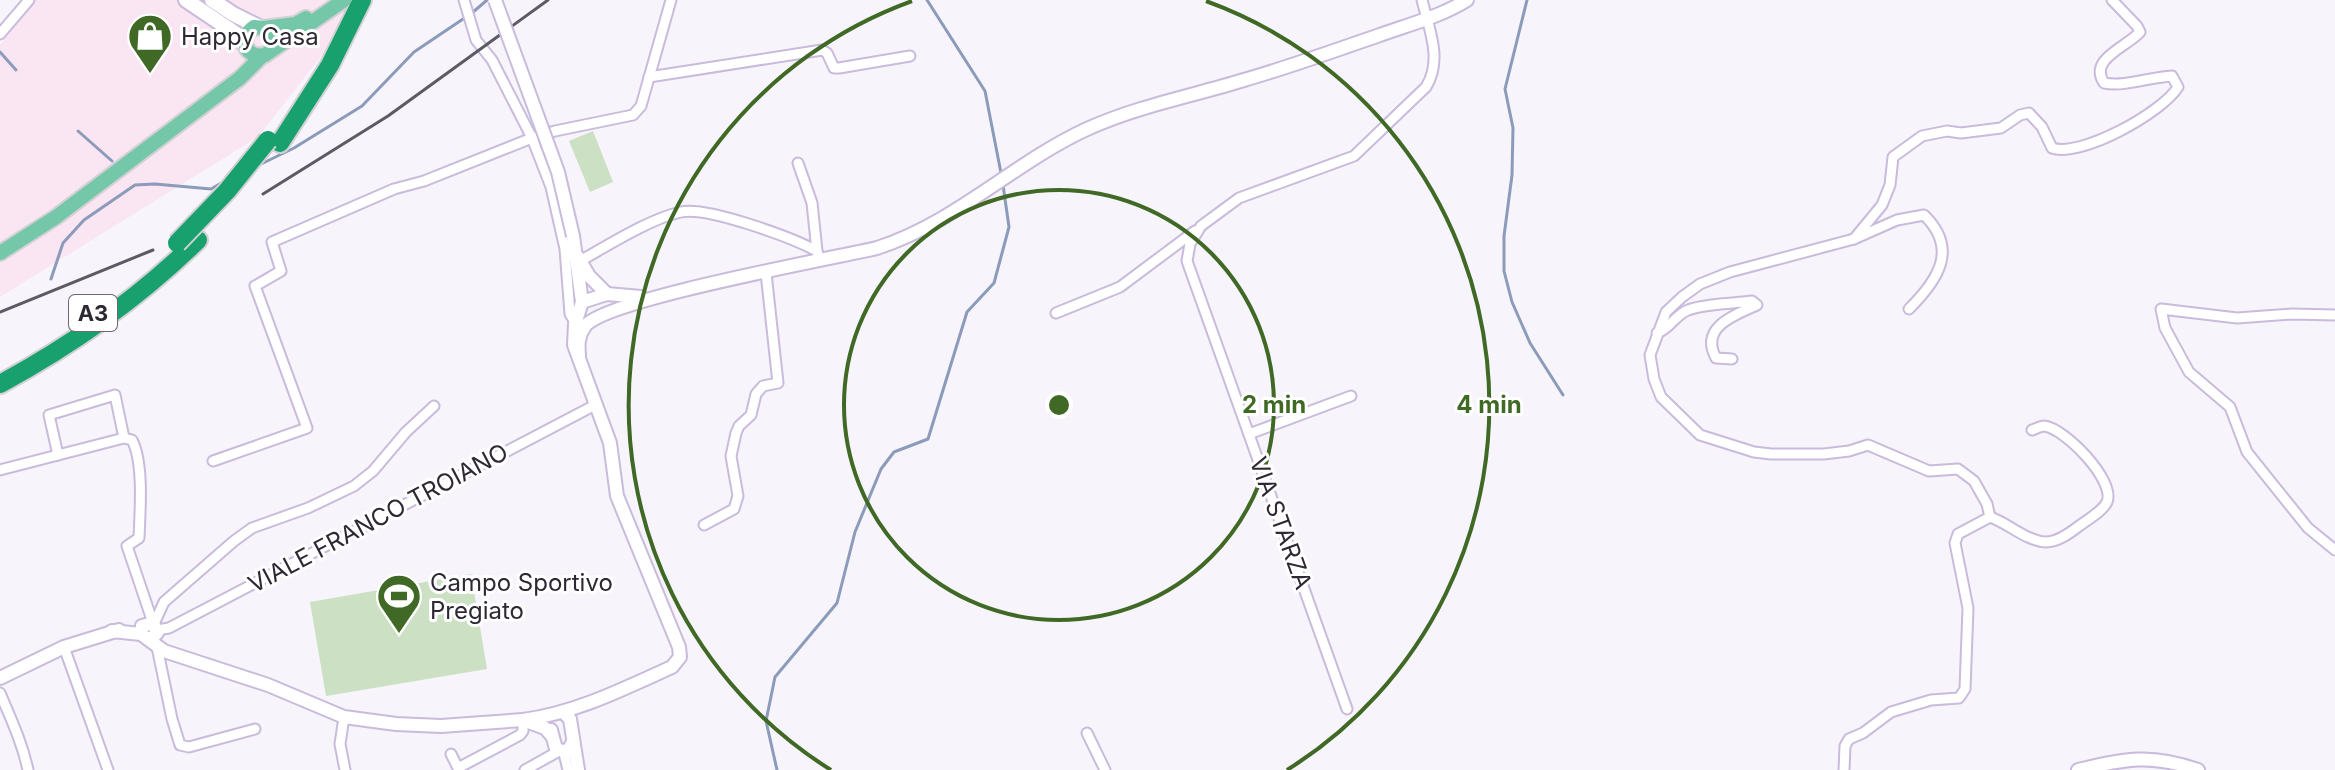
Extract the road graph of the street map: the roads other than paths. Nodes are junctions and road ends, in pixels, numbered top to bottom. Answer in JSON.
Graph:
{"nodes":[{"id":1,"x":29,"y":0,"type":"edge"},
{"id":2,"x":186,"y":0,"type":"edge"},
{"id":3,"x":212,"y":0,"type":"edge"},
{"id":4,"x":333,"y":0,"type":"edge"},
{"id":5,"x":495,"y":0,"type":"edge"},
{"id":6,"x":671,"y":0,"type":"edge"},
{"id":7,"x":1422,"y":0,"type":"edge"},
{"id":8,"x":1467,"y":0,"type":"edge"},
{"id":9,"x":2112,"y":0,"type":"edge"},
{"id":10,"x":353,"y":4,"type":"edge"},
{"id":11,"x":466,"y":5,"type":"edge"},
{"id":12,"x":1426,"y":18,"type":"junction"},
{"id":13,"x":262,"y":27,"type":"junction"},
{"id":14,"x":0,"y":34,"type":"edge"},
{"id":15,"x":244,"y":44,"type":"junction"},
{"id":16,"x":267,"y":53,"type":"junction"},
{"id":17,"x":910,"y":56,"type":"dead end"},
{"id":18,"x":649,"y":77,"type":"junction"},
{"id":19,"x":221,"y":91,"type":"junction"},
{"id":20,"x":532,"y":138,"type":"junction"},
{"id":21,"x":274,"y":142,"type":"junction"},
{"id":22,"x":798,"y":163,"type":"dead end"},
{"id":23,"x":1201,"y":226,"type":"junction"},
{"id":24,"x":1854,"y":239,"type":"junction"},
{"id":25,"x":0,"y":253,"type":"edge"},
{"id":26,"x":818,"y":256,"type":"junction"},
{"id":27,"x":578,"y":257,"type":"junction"},
{"id":28,"x":766,"y":273,"type":"junction"},
{"id":29,"x":607,"y":294,"type":"junction"},
{"id":30,"x":660,"y":295,"type":"junction"},
{"id":31,"x":568,"y":299,"type":"junction"},
{"id":32,"x":582,"y":302,"type":"junction"},
{"id":33,"x":1909,"y":309,"type":"dead end"},
{"id":34,"x":607,"y":312,"type":"junction"},
{"id":35,"x":1056,"y":313,"type":"dead end"},
{"id":36,"x":2335,"y":315,"type":"edge"},
{"id":37,"x":580,"y":324,"type":"junction"},
{"id":38,"x":1657,"y":333,"type":"junction"},
{"id":39,"x":1732,"y":359,"type":"dead end"},
{"id":40,"x":0,"y":371,"type":"edge"},
{"id":41,"x":0,"y":384,"type":"edge"},
{"id":42,"x":1351,"y":396,"type":"dead end"},
{"id":43,"x":597,"y":404,"type":"junction"},
{"id":44,"x":434,"y":406,"type":"dead end"},
{"id":45,"x":2032,"y":430,"type":"dead end"},
{"id":46,"x":1249,"y":434,"type":"junction"},
{"id":47,"x":124,"y":438,"type":"junction"},
{"id":48,"x":58,"y":455,"type":"junction"},
{"id":49,"x":213,"y":461,"type":"dead end"},
{"id":50,"x":0,"y":470,"type":"edge"},
{"id":51,"x":1990,"y":517,"type":"junction"},
{"id":52,"x":704,"y":525,"type":"dead end"},
{"id":53,"x":2335,"y":550,"type":"edge"},
{"id":54,"x":151,"y":631,"type":"junction"},
{"id":55,"x":64,"y":647,"type":"junction"},
{"id":56,"x":0,"y":678,"type":"edge"},
{"id":57,"x":0,"y":693,"type":"edge"},
{"id":58,"x":590,"y":703,"type":"junction"},
{"id":59,"x":1347,"y":709,"type":"dead end"},
{"id":60,"x":559,"y":714,"type":"junction"},
{"id":61,"x":344,"y":717,"type":"junction"},
{"id":62,"x":523,"y":720,"type":"junction"},
{"id":63,"x":572,"y":727,"type":"junction"},
{"id":64,"x":255,"y":729,"type":"dead end"},
{"id":65,"x":1087,"y":733,"type":"dead end"},
{"id":66,"x":563,"y":751,"type":"edge"},
{"id":67,"x":451,"y":754,"type":"dead end"},
{"id":68,"x":28,"y":770,"type":"edge"},
{"id":69,"x":108,"y":770,"type":"edge"},
{"id":70,"x":345,"y":770,"type":"edge"},
{"id":71,"x":525,"y":770,"type":"edge"},
{"id":72,"x":568,"y":770,"type":"edge"},
{"id":73,"x":1105,"y":770,"type":"edge"},
{"id":74,"x":1844,"y":770,"type":"edge"},
{"id":75,"x":2078,"y":770,"type":"edge"},
{"id":76,"x":2198,"y":770,"type":"edge"}],
"edges":[{"from":1,"to":14,"type":"street"},
{"from":2,"to":15,"type":"main road"},
{"from":3,"to":13,"type":"main road"},
{"from":4,"to":13,"type":"main road"},
{"from":5,"to":27,"type":"street","bridge":true},
{"from":6,"to":18,"type":"street"},
{"from":7,"to":12,"type":"street"},
{"from":8,"to":12,"type":"street"},
{"from":9,"to":24,"type":"street"},
{"from":10,"to":16,"type":"main road"},
{"from":10,"to":21,"type":"highway","number":"A3"},
{"from":10,"to":21,"type":"highway","number":"A3"},
{"from":11,"to":20,"type":"street"},
{"from":12,"to":23,"type":"street"},
{"from":12,"to":26,"type":"street"},
{"from":13,"to":15,"type":"main road"},
{"from":13,"to":16,"type":"main road"},
{"from":15,"to":16,"type":"main road"},
{"from":15,"to":19,"type":"main road"},
{"from":16,"to":19,"type":"main road"},
{"from":17,"to":18,"type":"street"},
{"from":18,"to":20,"type":"street"},
{"from":19,"to":25,"type":"main road"},
{"from":20,"to":31,"type":"street"},
{"from":20,"to":49,"type":"street"},
{"from":21,"to":40,"type":"highway","number":"A3","bridge":true},
{"from":21,"to":41,"type":"highway","number":"A3"},
{"from":22,"to":26,"type":"street"},
{"from":23,"to":35,"type":"street"},
{"from":23,"to":46,"type":"street","name":"VIA STARZA"},
{"from":24,"to":33,"type":"street"},
{"from":24,"to":38,"type":"street"},
{"from":26,"to":27,"type":"street"},
{"from":26,"to":28,"type":"street"},
{"from":27,"to":29,"type":"street"},
{"from":27,"to":32,"type":"street"},
{"from":28,"to":30,"type":"street"},
{"from":28,"to":52,"type":"street"},
{"from":29,"to":30,"type":"street"},
{"from":29,"to":32,"type":"street"},
{"from":29,"to":34,"type":"street"},
{"from":30,"to":34,"type":"street"},
{"from":31,"to":32,"type":"street"},
{"from":31,"to":37,"type":"street"},
{"from":32,"to":34,"type":"street"},
{"from":32,"to":37,"type":"street"},
{"from":34,"to":37,"type":"street"},
{"from":36,"to":53,"type":"street"},
{"from":37,"to":43,"type":"street"},
{"from":38,"to":39,"type":"street"},
{"from":38,"to":51,"type":"street"},
{"from":42,"to":46,"type":"street"},
{"from":43,"to":54,"type":"street","name":"VIALE FRANCO TROIANO"},
{"from":43,"to":58,"type":"street"},
{"from":44,"to":54,"type":"street"},
{"from":45,"to":51,"type":"street"},
{"from":46,"to":59,"type":"street","name":"VIA STARZA"},
{"from":47,"to":48,"type":"street"},
{"from":47,"to":48,"type":"street"},
{"from":47,"to":54,"type":"street"},
{"from":48,"to":50,"type":"street"},
{"from":51,"to":74,"type":"street"},
{"from":54,"to":55,"type":"street"},
{"from":54,"to":61,"type":"street"},
{"from":54,"to":64,"type":"street"},
{"from":55,"to":56,"type":"street"},
{"from":55,"to":69,"type":"street"},
{"from":57,"to":68,"type":"street"},
{"from":58,"to":60,"type":"street"},
{"from":58,"to":63,"type":"street"},
{"from":60,"to":62,"type":"street"},
{"from":60,"to":63,"type":"street"},
{"from":60,"to":66,"type":"street"},
{"from":61,"to":62,"type":"street"},
{"from":61,"to":70,"type":"street"},
{"from":62,"to":66,"type":"street"},
{"from":62,"to":67,"type":"street"},
{"from":63,"to":66,"type":"street"},
{"from":65,"to":73,"type":"street"},
{"from":66,"to":71,"type":"street"},
{"from":66,"to":72,"type":"street"},
{"from":75,"to":76,"type":"street"}]}
